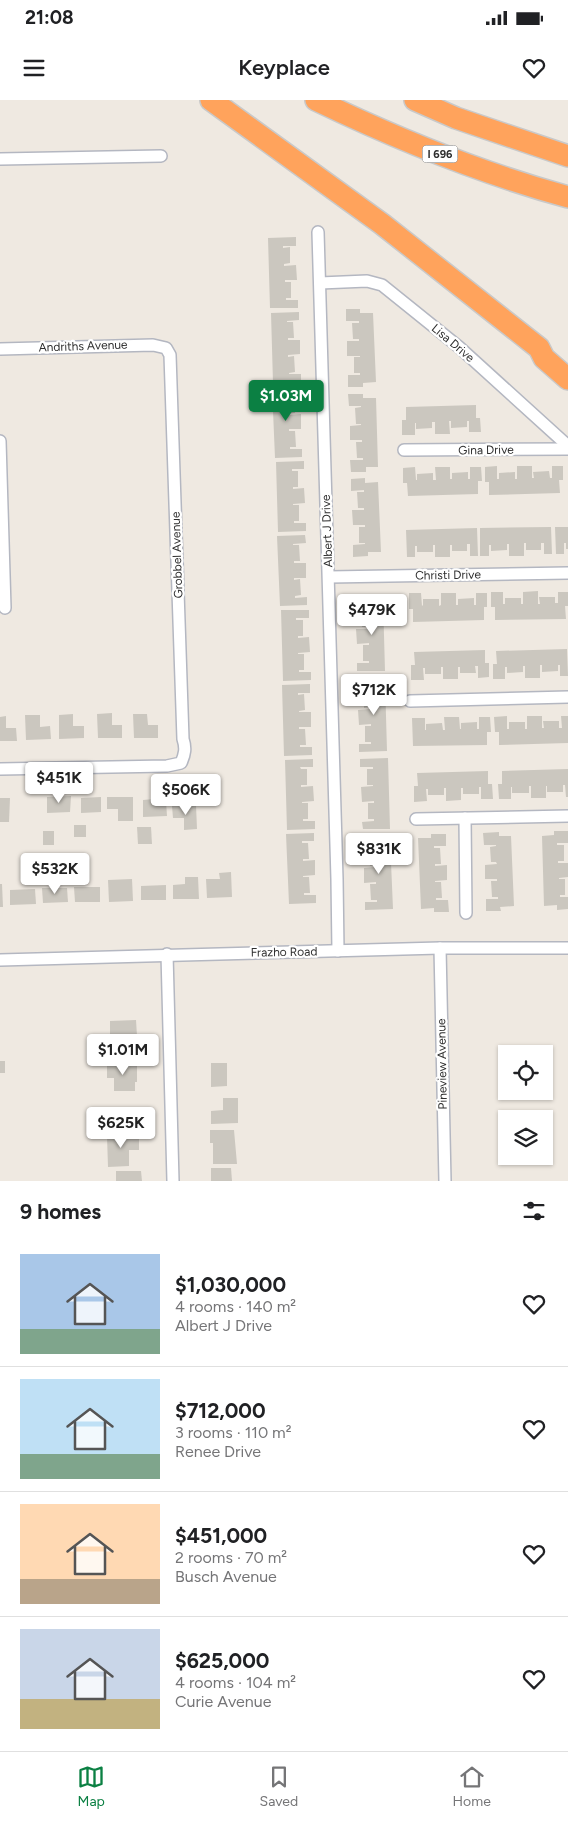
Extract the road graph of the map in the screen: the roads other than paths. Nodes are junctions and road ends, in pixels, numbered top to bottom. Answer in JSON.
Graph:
{"nodes":[{"id":1,"x":211,"y":100,"type":"edge"},
{"id":2,"x":316,"y":100,"type":"edge"},
{"id":3,"x":415,"y":100,"type":"edge"},
{"id":4,"x":161,"y":156,"type":"dead end"},
{"id":5,"x":568,"y":156,"type":"edge"},
{"id":6,"x":0,"y":159,"type":"edge"},
{"id":7,"x":568,"y":197,"type":"edge"},
{"id":8,"x":318,"y":232,"type":"dead end"},
{"id":9,"x":320,"y":282,"type":"junction"},
{"id":10,"x":166,"y":348,"type":"joint"},
{"id":11,"x":539,"y":348,"type":"junction"},
{"id":12,"x":0,"y":349,"type":"edge"},
{"id":13,"x":568,"y":362,"type":"edge"},
{"id":14,"x":568,"y":379,"type":"edge"},
{"id":15,"x":0,"y":441,"type":"edge"},
{"id":16,"x":568,"y":447,"type":"edge"},
{"id":17,"x":404,"y":450,"type":"dead end"},
{"id":18,"x":568,"y":573,"type":"edge"},
{"id":19,"x":329,"y":576,"type":"junction"},
{"id":20,"x":5,"y":608,"type":"dead end"},
{"id":21,"x":568,"y":697,"type":"edge"},
{"id":22,"x":410,"y":701,"type":"dead end"},
{"id":23,"x":0,"y":769,"type":"edge"},
{"id":24,"x":568,"y":816,"type":"edge"},
{"id":25,"x":465,"y":818,"type":"junction"},
{"id":26,"x":416,"y":819,"type":"dead end"},
{"id":27,"x":466,"y":913,"type":"dead end"},
{"id":28,"x":440,"y":948,"type":"junction"},
{"id":29,"x":568,"y":948,"type":"edge"},
{"id":30,"x":338,"y":951,"type":"junction"},
{"id":31,"x":167,"y":954,"type":"junction"},
{"id":32,"x":0,"y":960,"type":"edge"},
{"id":33,"x":174,"y":1181,"type":"edge"},
{"id":34,"x":445,"y":1181,"type":"edge"}],
"edges":[{"from":1,"to":11,"type":"highway"},
{"from":2,"to":7,"type":"highway","number":"I 696"},
{"from":3,"to":5,"type":"highway"},
{"from":4,"to":6,"type":"street"},
{"from":8,"to":9,"type":"street","name":"Albert J Drive"},
{"from":9,"to":16,"type":"street","name":"Lisa Drive"},
{"from":9,"to":19,"type":"street","name":"Albert J Drive"},
{"from":10,"to":12,"type":"street","name":"Andriths Avenue"},
{"from":10,"to":23,"type":"street","name":"Grobbel Avenue"},
{"from":11,"to":13,"type":"highway"},
{"from":11,"to":14,"type":"highway"},
{"from":15,"to":20,"type":"street"},
{"from":16,"to":17,"type":"street","name":"Gina Drive"},
{"from":18,"to":19,"type":"street","name":"Christi Drive"},
{"from":19,"to":30,"type":"street","name":"Albert J Drive"},
{"from":21,"to":22,"type":"street"},
{"from":24,"to":25,"type":"street"},
{"from":25,"to":26,"type":"street"},
{"from":25,"to":27,"type":"street"},
{"from":28,"to":29,"type":"street","name":"Frazho Road"},
{"from":28,"to":30,"type":"street","name":"Frazho Road"},
{"from":28,"to":34,"type":"street","name":"Pineview Avenue"},
{"from":30,"to":31,"type":"street","name":"Frazho Road"},
{"from":31,"to":32,"type":"street","name":"Frazho Road"},
{"from":31,"to":33,"type":"street"}]}
